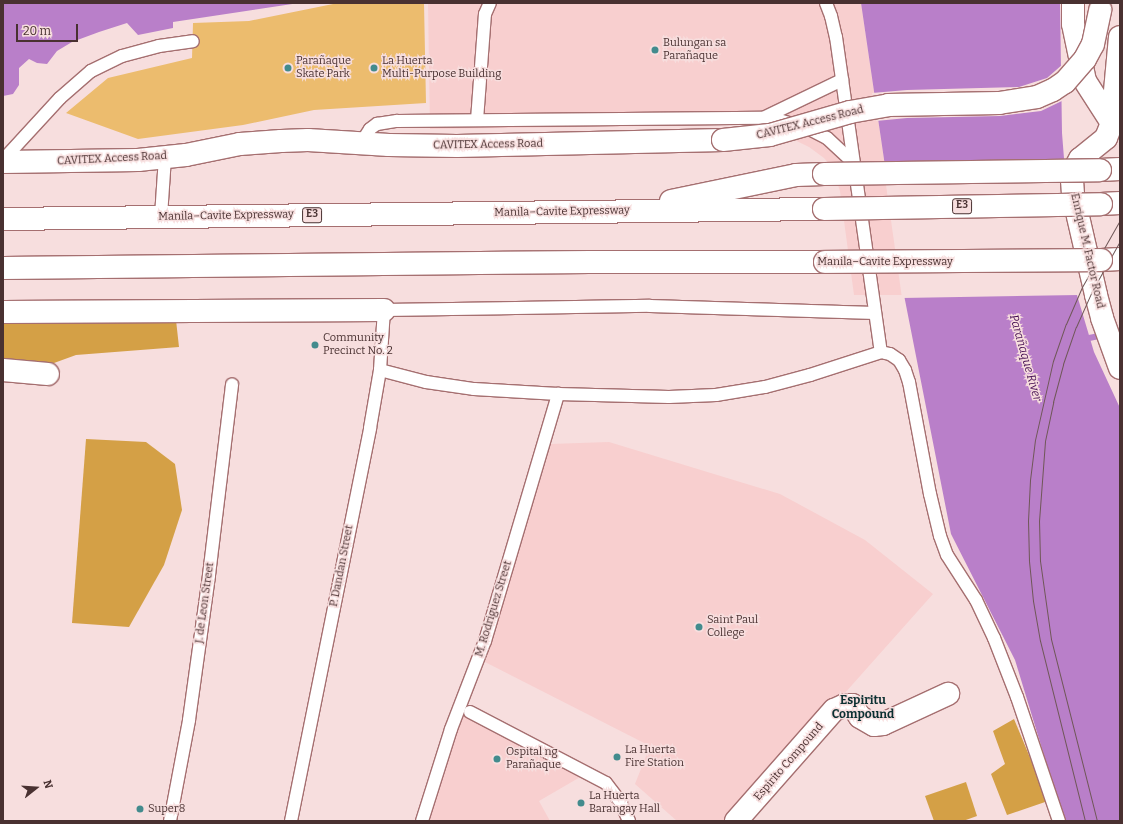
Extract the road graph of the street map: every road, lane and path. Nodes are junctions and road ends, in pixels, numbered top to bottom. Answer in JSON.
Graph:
{"nodes":[{"id":1,"x":490,"y":3,"type":"edge"},
{"id":2,"x":826,"y":3,"type":"edge"},
{"id":3,"x":1073,"y":3,"type":"edge"},
{"id":4,"x":1100,"y":6,"type":"edge"},
{"id":5,"x":1120,"y":37,"type":"edge"},
{"id":6,"x":193,"y":41,"type":"dead end"},
{"id":7,"x":842,"y":80,"type":"junction"},
{"id":8,"x":763,"y":118,"type":"junction"},
{"id":9,"x":477,"y":120,"type":"junction"},
{"id":10,"x":1116,"y":122,"type":"edge"},
{"id":11,"x":364,"y":144,"type":"junction"},
{"id":12,"x":165,"y":157,"type":"junction"},
{"id":13,"x":3,"y":161,"type":"edge"},
{"id":14,"x":854,"y":162,"type":"junction"},
{"id":15,"x":1110,"y":169,"type":"edge"},
{"id":16,"x":1110,"y":204,"type":"edge"},
{"id":17,"x":621,"y":211,"type":"junction"},
{"id":18,"x":161,"y":216,"type":"junction"},
{"id":19,"x":3,"y":219,"type":"edge"},
{"id":20,"x":1114,"y":260,"type":"edge"},
{"id":21,"x":3,"y":268,"type":"edge"},
{"id":22,"x":384,"y":310,"type":"junction"},
{"id":23,"x":3,"y":312,"type":"edge"},
{"id":24,"x":875,"y":313,"type":"junction"},
{"id":25,"x":881,"y":352,"type":"junction"},
{"id":26,"x":1120,"y":368,"type":"edge"},
{"id":27,"x":3,"y":370,"type":"edge"},
{"id":28,"x":380,"y":370,"type":"junction"},
{"id":29,"x":48,"y":374,"type":"dead end"},
{"id":30,"x":232,"y":384,"type":"dead end"},
{"id":31,"x":558,"y":394,"type":"junction"},
{"id":32,"x":948,"y":694,"type":"dead end"},
{"id":33,"x":470,"y":712,"type":"dead end"},
{"id":34,"x":170,"y":821,"type":"edge"},
{"id":35,"x":291,"y":821,"type":"edge"},
{"id":36,"x":422,"y":821,"type":"edge"},
{"id":37,"x":629,"y":821,"type":"edge"},
{"id":38,"x":736,"y":821,"type":"edge"},
{"id":39,"x":1059,"y":821,"type":"edge"}],
"edges":[{"from":1,"to":9,"type":"lane"},
{"from":2,"to":7,"type":"lane"},
{"from":3,"to":10,"type":"main road"},
{"from":4,"to":11,"type":"main road","name":"CAVITEX Access Road","bridge":true},
{"from":5,"to":10,"type":"main road","name":"Enrique M. Factor Road"},
{"from":6,"to":13,"type":"lane"},
{"from":7,"to":8,"type":"lane"},
{"from":7,"to":14,"type":"lane"},
{"from":8,"to":9,"type":"lane"},
{"from":8,"to":14,"type":"lane"},
{"from":9,"to":11,"type":"lane"},
{"from":10,"to":26,"type":"main road","name":"Enrique M. Factor Road"},
{"from":11,"to":12,"type":"main road","name":"CAVITEX Access Road"},
{"from":12,"to":13,"type":"main road","name":"CAVITEX Access Road"},
{"from":12,"to":18,"type":"lane"},
{"from":14,"to":24,"type":"lane"},
{"from":15,"to":17,"type":"main road","bridge":true},
{"from":16,"to":17,"type":"main road","name":"Manila–Cavite Expressway","number":"E3","bridge":true},
{"from":17,"to":18,"type":"main road","name":"Manila–Cavite Expressway","number":"E3"},
{"from":18,"to":19,"type":"main road","name":"Manila–Cavite Expressway","number":"E3"},
{"from":20,"to":21,"type":"main road","name":"Manila–Cavite Expressway","bridge":true},
{"from":22,"to":23,"type":"main road"},
{"from":22,"to":24,"type":"lane"},
{"from":22,"to":28,"type":"lane","name":"P. Dandan Street"},
{"from":24,"to":25,"type":"lane"},
{"from":25,"to":31,"type":"lane"},
{"from":25,"to":39,"type":"lane"},
{"from":27,"to":29,"type":"main road"},
{"from":28,"to":31,"type":"lane"},
{"from":28,"to":35,"type":"lane","name":"P. Dandan Street"},
{"from":30,"to":34,"type":"lane","name":"J. de Leon Street"},
{"from":31,"to":36,"type":"lane","name":"M. Rodriguez Street"},
{"from":32,"to":38,"type":"main road","name":"Espirito Compound"},
{"from":33,"to":37,"type":"lane"}]}
